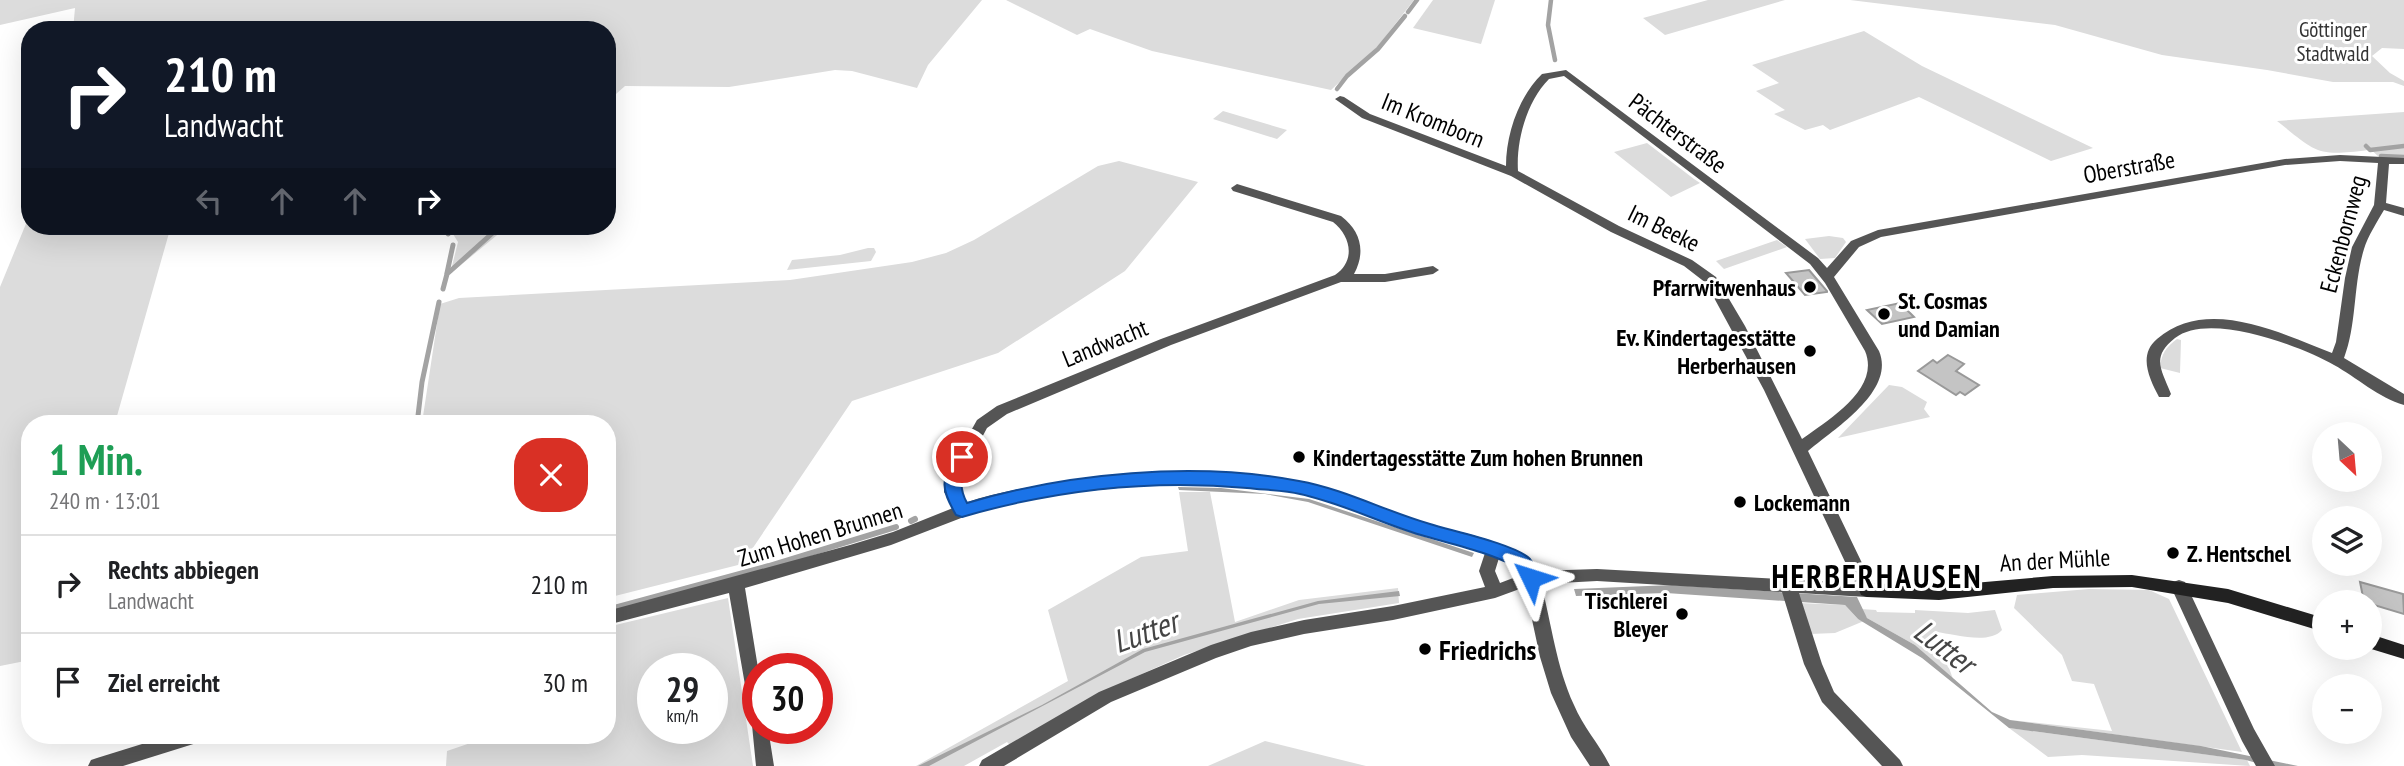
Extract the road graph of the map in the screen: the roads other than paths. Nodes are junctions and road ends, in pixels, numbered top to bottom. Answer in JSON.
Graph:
{"nodes":[{"id":1,"x":1340,"y":99,"type":"dead end"},
{"id":2,"x":2384,"y":160,"type":"junction"},
{"id":3,"x":2404,"y":161,"type":"edge"},
{"id":4,"x":1512,"y":173,"type":"junction"},
{"id":5,"x":1237,"y":187,"type":"dead end"},
{"id":6,"x":2380,"y":205,"type":"junction"},
{"id":7,"x":2404,"y":212,"type":"edge"},
{"id":8,"x":1433,"y":270,"type":"dead end"},
{"id":9,"x":1828,"y":275,"type":"junction"},
{"id":10,"x":1340,"y":278,"type":"junction"},
{"id":11,"x":2336,"y":360,"type":"junction"},
{"id":12,"x":2164,"y":394,"type":"dead end"},
{"id":13,"x":2404,"y":400,"type":"edge"},
{"id":14,"x":1800,"y":449,"type":"junction"},
{"id":15,"x":962,"y":511,"type":"junction"},
{"id":16,"x":1494,"y":550,"type":"junction"},
{"id":17,"x":1531,"y":578,"type":"junction"},
{"id":18,"x":736,"y":585,"type":"junction"},
{"id":19,"x":2179,"y":587,"type":"junction"},
{"id":20,"x":1867,"y":590,"type":"junction"},
{"id":21,"x":1495,"y":591,"type":"junction"},
{"id":22,"x":1790,"y":593,"type":"junction"},
{"id":23,"x":616,"y":616,"type":"edge"},
{"id":24,"x":2312,"y":621,"type":"edge"},
{"id":25,"x":2382,"y":644,"type":"edge"},
{"id":26,"x":2404,"y":652,"type":"edge"},
{"id":27,"x":747,"y":653,"type":"edge"},
{"id":28,"x":168,"y":744,"type":"edge"},
{"id":29,"x":762,"y":744,"type":"edge"},
{"id":30,"x":97,"y":766,"type":"edge"},
{"id":31,"x":765,"y":766,"type":"edge"},
{"id":32,"x":988,"y":766,"type":"edge"},
{"id":33,"x":1601,"y":766,"type":"edge"},
{"id":34,"x":1894,"y":766,"type":"edge"},
{"id":35,"x":2266,"y":766,"type":"edge"}],
"edges":[{"from":1,"to":4,"type":"street","name":"Im Kromborn"},
{"from":2,"to":3,"type":"street","name":"Oberstraße"},
{"from":2,"to":6,"type":"street","name":"Eckenbornweg"},
{"from":2,"to":9,"type":"street","name":"Oberstraße"},
{"from":4,"to":9,"type":"street","name":"Pächterstraße"},
{"from":4,"to":14,"type":"street","name":"Im Beeke"},
{"from":5,"to":10,"type":"street"},
{"from":6,"to":7,"type":"street"},
{"from":6,"to":11,"type":"street","name":"Eckenbornweg"},
{"from":8,"to":10,"type":"street","name":"Landwacht"},
{"from":9,"to":14,"type":"street"},
{"from":10,"to":15,"type":"street","name":"Landwacht"},
{"from":11,"to":12,"type":"street"},
{"from":11,"to":13,"type":"street"},
{"from":14,"to":20,"type":"street","name":"Im Beeke"},
{"from":15,"to":16,"type":"street","name":"Zum Hohen Brunnen"},
{"from":15,"to":18,"type":"street","name":"Zum Hohen Brunnen"},
{"from":16,"to":17,"type":"street","name":"Zum Hohen Brunnen"},
{"from":16,"to":21,"type":"street"},
{"from":17,"to":21,"type":"street","name":"An der Mühle"},
{"from":17,"to":22,"type":"street","name":"An der Mühle"},
{"from":17,"to":33,"type":"street"},
{"from":18,"to":23,"type":"street","name":"Zum Hohen Brunnen"},
{"from":18,"to":27,"type":"street"},
{"from":19,"to":20,"type":"street","name":"An der Mühle"},
{"from":19,"to":24,"type":"street","name":"An der Mühle"},
{"from":19,"to":35,"type":"street"},
{"from":20,"to":22,"type":"street","name":"An der Mühle"},
{"from":21,"to":32,"type":"street","name":"An der Mühle"},
{"from":22,"to":34,"type":"street"},
{"from":25,"to":26,"type":"street"},
{"from":28,"to":30,"type":"street"},
{"from":29,"to":31,"type":"street"}]}
